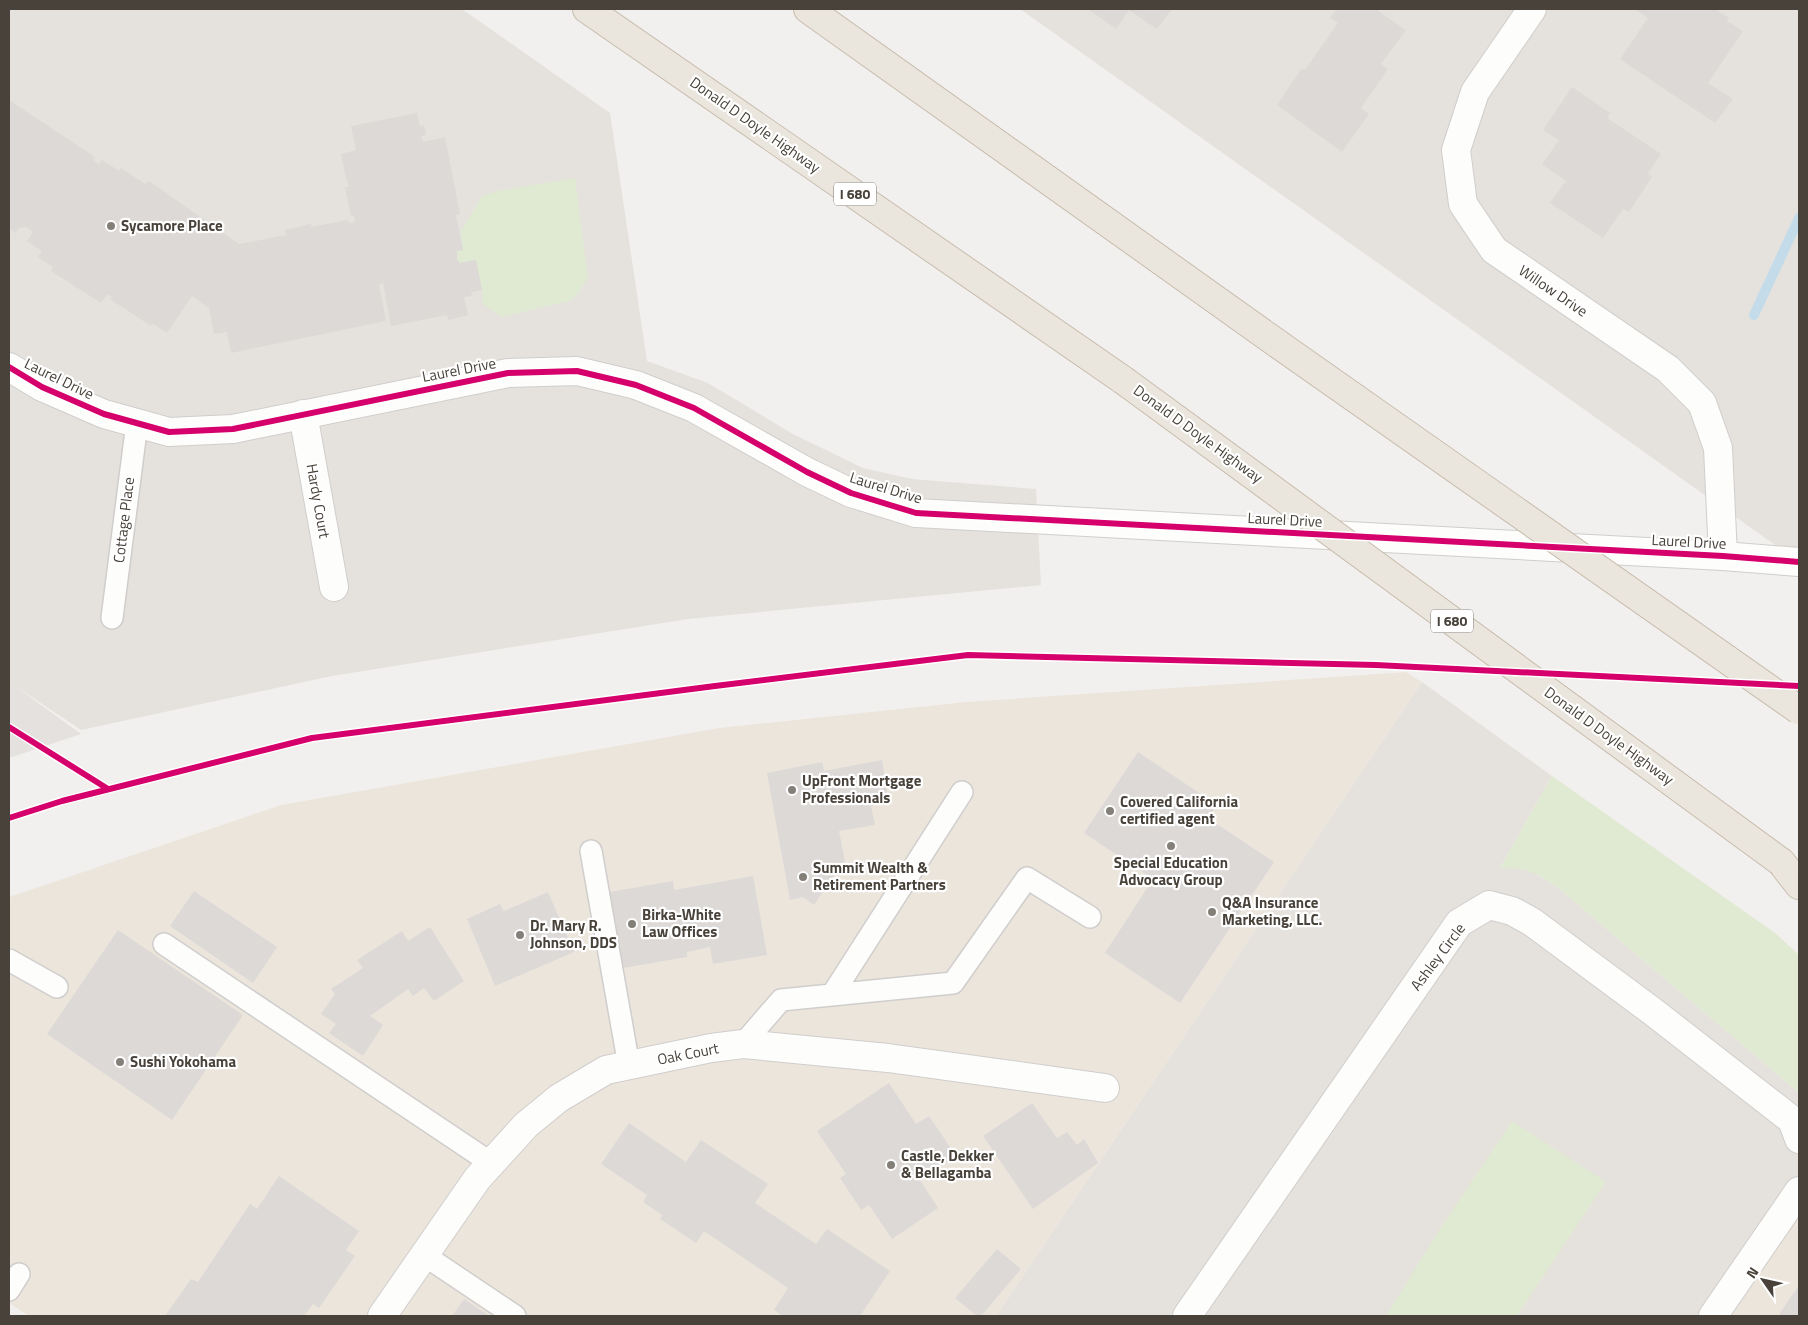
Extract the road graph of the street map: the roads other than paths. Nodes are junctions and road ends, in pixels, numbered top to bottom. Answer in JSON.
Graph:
{"nodes":[{"id":1,"x":587,"y":9,"type":"edge"},
{"id":2,"x":808,"y":9,"type":"edge"},
{"id":3,"x":1532,"y":9,"type":"edge"},
{"id":4,"x":9,"y":367,"type":"edge"},
{"id":5,"x":303,"y":414,"type":"junction"},
{"id":6,"x":137,"y":423,"type":"junction"},
{"id":7,"x":1723,"y":556,"type":"junction"},
{"id":8,"x":1799,"y":562,"type":"edge"},
{"id":9,"x":334,"y":587,"type":"dead end"},
{"id":10,"x":112,"y":618,"type":"dead end"},
{"id":11,"x":1799,"y":710,"type":"edge"},
{"id":12,"x":962,"y":792,"type":"dead end"},
{"id":13,"x":591,"y":851,"type":"dead end"},
{"id":14,"x":1790,"y":867,"type":"edge"},
{"id":15,"x":1799,"y":885,"type":"edge"},
{"id":16,"x":1090,"y":917,"type":"dead end"},
{"id":17,"x":164,"y":944,"type":"dead end"},
{"id":18,"x":9,"y":960,"type":"edge"},
{"id":19,"x":57,"y":987,"type":"dead end"},
{"id":20,"x":832,"y":995,"type":"junction"},
{"id":21,"x":743,"y":1044,"type":"junction"},
{"id":22,"x":629,"y":1066,"type":"junction"},
{"id":23,"x":1105,"y":1088,"type":"dead end"},
{"id":24,"x":1799,"y":1139,"type":"edge"},
{"id":25,"x":491,"y":1164,"type":"junction"},
{"id":26,"x":1799,"y":1190,"type":"edge"},
{"id":27,"x":424,"y":1255,"type":"junction"},
{"id":28,"x":382,"y":1316,"type":"edge"},
{"id":29,"x":515,"y":1316,"type":"edge"},
{"id":30,"x":1187,"y":1316,"type":"edge"},
{"id":31,"x":1713,"y":1316,"type":"edge"}],
"edges":[{"from":1,"to":14,"type":"highway","name":"Donald D Doyle Highway","number":"I 680","bridge":true},
{"from":2,"to":11,"type":"highway","bridge":true},
{"from":3,"to":7,"type":"street","name":"Willow Drive"},
{"from":4,"to":6,"type":"street","name":"Laurel Drive"},
{"from":5,"to":6,"type":"street","name":"Laurel Drive"},
{"from":5,"to":7,"type":"street","name":"Laurel Drive"},
{"from":5,"to":9,"type":"street","name":"Hardy Court"},
{"from":6,"to":10,"type":"lane","name":"Cottage Place"},
{"from":7,"to":8,"type":"street","name":"Laurel Drive"},
{"from":12,"to":20,"type":"lane"},
{"from":13,"to":22,"type":"lane"},
{"from":14,"to":15,"type":"highway","name":"Donald D Doyle Highway"},
{"from":16,"to":20,"type":"lane"},
{"from":17,"to":25,"type":"lane"},
{"from":18,"to":19,"type":"lane"},
{"from":20,"to":21,"type":"lane"},
{"from":21,"to":22,"type":"street","name":"Oak Court"},
{"from":21,"to":23,"type":"street","name":"Oak Court"},
{"from":22,"to":25,"type":"street","name":"Oak Court"},
{"from":24,"to":30,"type":"street","name":"Ashley Circle"},
{"from":25,"to":27,"type":"street","name":"Oak Court"},
{"from":26,"to":31,"type":"street"},
{"from":27,"to":28,"type":"street","name":"Oak Court"},
{"from":27,"to":29,"type":"lane"}]}
